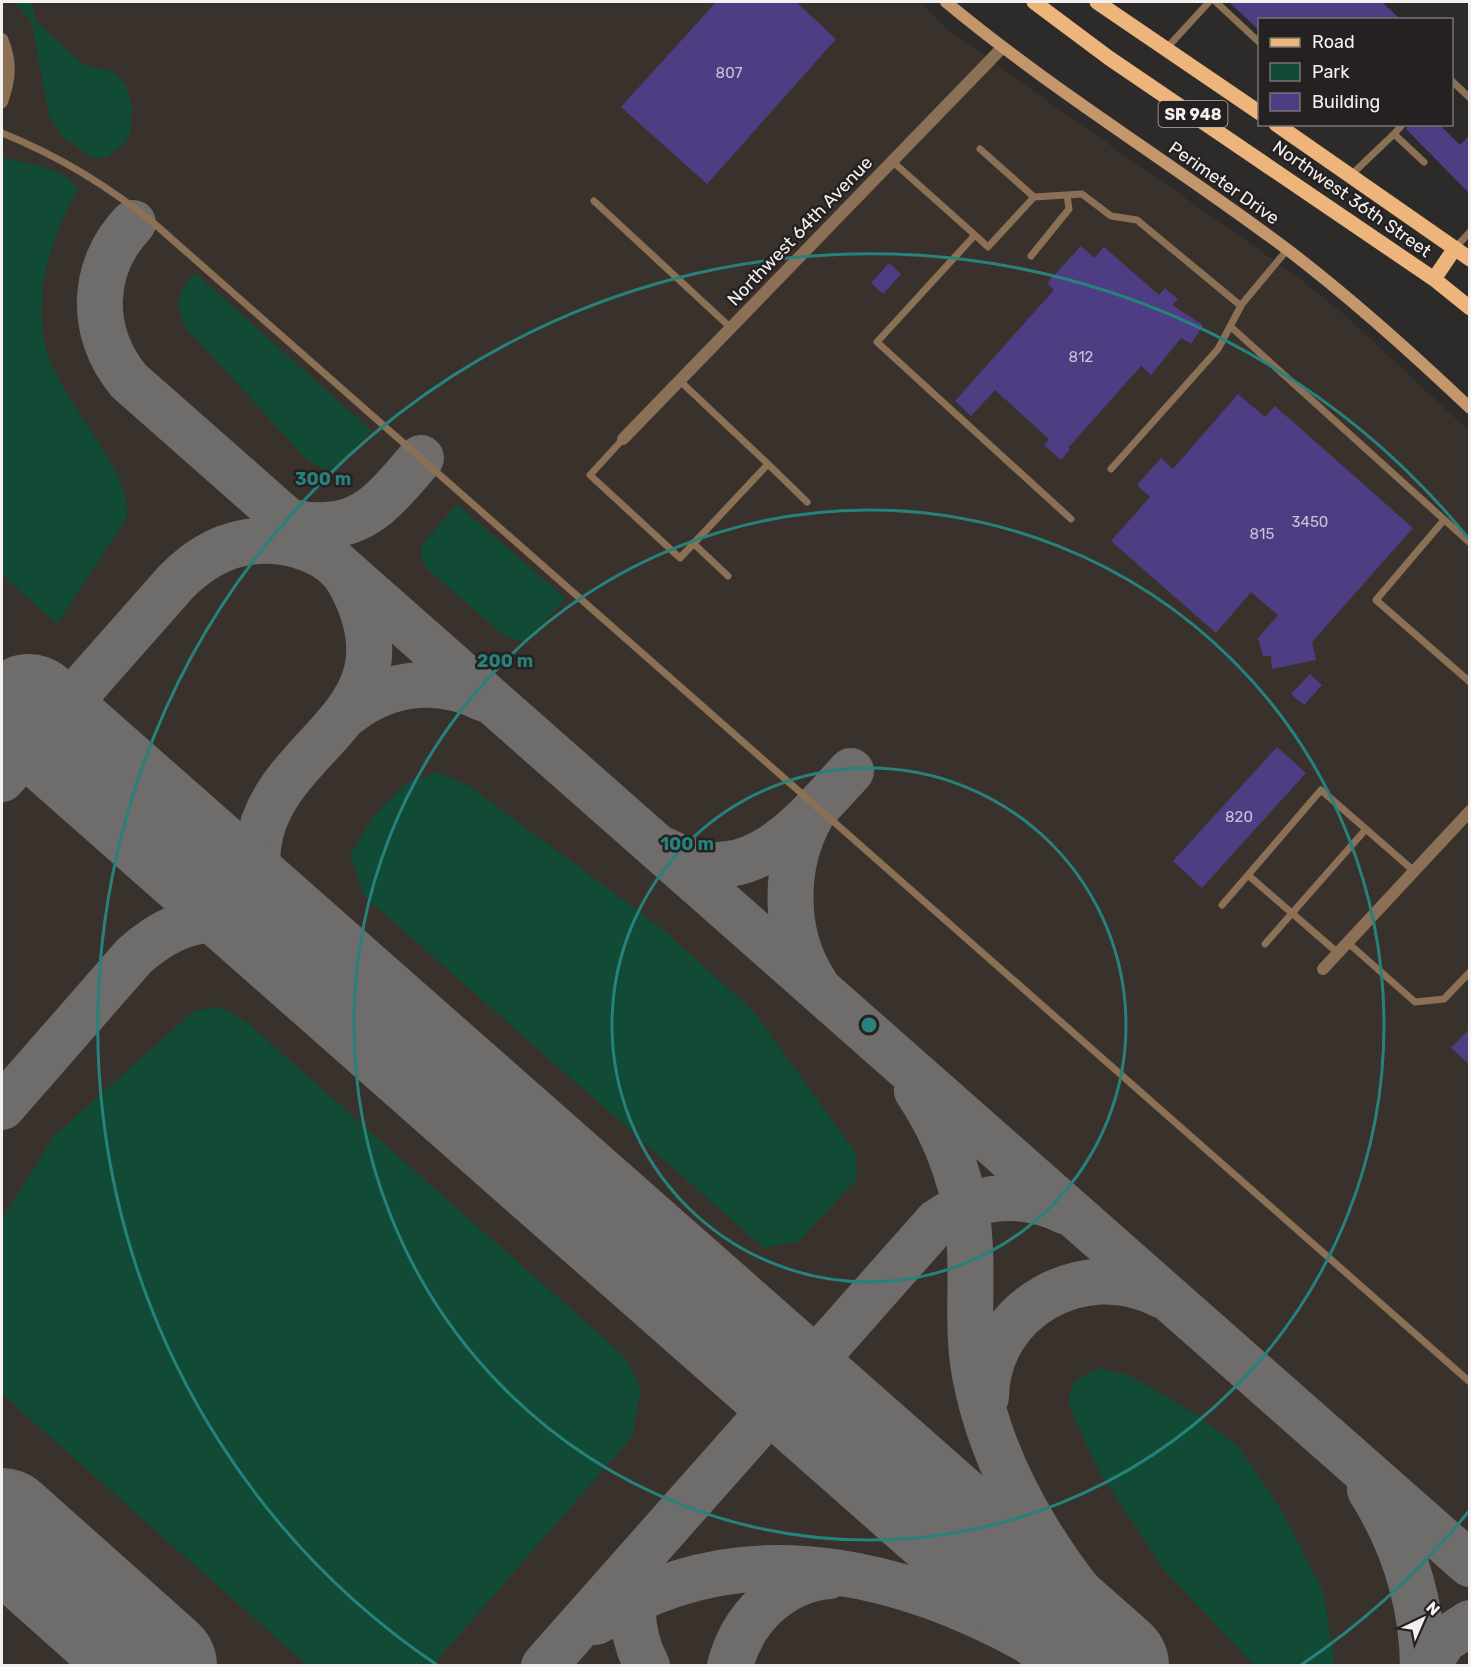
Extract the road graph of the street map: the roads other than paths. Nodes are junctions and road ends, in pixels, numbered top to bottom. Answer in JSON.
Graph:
{"nodes":[{"id":1,"x":946,"y":2,"type":"edge"},
{"id":2,"x":1034,"y":2,"type":"edge"},
{"id":3,"x":1097,"y":2,"type":"edge"},
{"id":4,"x":1209,"y":2,"type":"edge"},
{"id":5,"x":1216,"y":2,"type":"edge"},
{"id":6,"x":2,"y":39,"type":"edge"},
{"id":7,"x":1258,"y":42,"type":"edge"},
{"id":8,"x":1002,"y":48,"type":"junction"},
{"id":9,"x":1165,"y":50,"type":"junction"},
{"id":10,"x":1453,"y":82,"type":"edge"},
{"id":11,"x":1470,"y":98,"type":"edge"},
{"id":12,"x":2,"y":102,"type":"edge"},
{"id":13,"x":1258,"y":112,"type":"edge"},
{"id":14,"x":1279,"y":126,"type":"edge"},
{"id":15,"x":1401,"y":126,"type":"edge"},
{"id":16,"x":2,"y":133,"type":"edge"},
{"id":17,"x":1394,"y":134,"type":"junction"},
{"id":18,"x":980,"y":149,"type":"dead end"},
{"id":19,"x":892,"y":161,"type":"junction"},
{"id":20,"x":1424,"y":162,"type":"dead end"},
{"id":21,"x":1351,"y":175,"type":"junction"},
{"id":22,"x":1067,"y":195,"type":"junction"},
{"id":23,"x":1034,"y":197,"type":"junction"},
{"id":24,"x":594,"y":201,"type":"dead end"},
{"id":25,"x":1470,"y":232,"type":"edge"},
{"id":26,"x":975,"y":235,"type":"junction"},
{"id":27,"x":1455,"y":248,"type":"junction"},
{"id":28,"x":1287,"y":249,"type":"junction"},
{"id":29,"x":1031,"y":256,"type":"dead end"},
{"id":30,"x":1470,"y":259,"type":"edge"},
{"id":31,"x":1434,"y":279,"type":"junction"},
{"id":32,"x":1241,"y":306,"type":"junction"},
{"id":33,"x":1470,"y":308,"type":"edge"},
{"id":34,"x":1230,"y":326,"type":"junction"},
{"id":35,"x":731,"y":328,"type":"junction"},
{"id":36,"x":680,"y":381,"type":"junction"},
{"id":37,"x":1470,"y":408,"type":"edge"},
{"id":38,"x":623,"y":439,"type":"joint"},
{"id":39,"x":768,"y":464,"type":"junction"},
{"id":40,"x":1111,"y":469,"type":"dead end"},
{"id":41,"x":807,"y":502,"type":"dead end"},
{"id":42,"x":1071,"y":519,"type":"dead end"},
{"id":43,"x":1444,"y":520,"type":"junction"},
{"id":44,"x":693,"y":543,"type":"junction"},
{"id":45,"x":1470,"y":543,"type":"edge"},
{"id":46,"x":728,"y":576,"type":"dead end"},
{"id":47,"x":1470,"y":682,"type":"edge"},
{"id":48,"x":1467,"y":819,"type":"edge"},
{"id":49,"x":1366,"y":830,"type":"junction"},
{"id":50,"x":1414,"y":871,"type":"junction"},
{"id":51,"x":1248,"y":875,"type":"junction"},
{"id":52,"x":1222,"y":905,"type":"dead end"},
{"id":53,"x":1292,"y":914,"type":"junction"},
{"id":54,"x":1347,"y":942,"type":"junction"},
{"id":55,"x":1265,"y":944,"type":"dead end"},
{"id":56,"x":1338,"y":953,"type":"junction"},
{"id":57,"x":1323,"y":969,"type":"dead end"},
{"id":58,"x":1470,"y":972,"type":"edge"},
{"id":59,"x":1470,"y":1382,"type":"edge"}],
"edges":[{"from":1,"to":8,"type":"street","name":"Perimeter Drive"},
{"from":2,"to":31,"type":"main road","name":"Northwest 36th Street","number":"SR 948"},
{"from":3,"to":9,"type":"main road","number":"SR 948"},
{"from":4,"to":9,"type":"lane"},
{"from":5,"to":7,"type":"lane"},
{"from":6,"to":12,"type":"street"},
{"from":8,"to":19,"type":"street","name":"Northwest 64th Avenue"},
{"from":8,"to":28,"type":"street","name":"Perimeter Drive"},
{"from":9,"to":13,"type":"main road","number":"SR 948"},
{"from":10,"to":11,"type":"lane"},
{"from":14,"to":21,"type":"main road","name":"Northwest 36th Street"},
{"from":15,"to":17,"type":"lane"},
{"from":16,"to":59,"type":"lane"},
{"from":17,"to":20,"type":"lane"},
{"from":17,"to":21,"type":"lane"},
{"from":18,"to":23,"type":"lane"},
{"from":19,"to":26,"type":"lane"},
{"from":19,"to":35,"type":"street","name":"Northwest 64th Avenue"},
{"from":21,"to":27,"type":"main road","name":"Northwest 36th Street"},
{"from":22,"to":23,"type":"lane"},
{"from":22,"to":29,"type":"lane"},
{"from":22,"to":32,"type":"lane"},
{"from":23,"to":26,"type":"lane"},
{"from":24,"to":35,"type":"lane"},
{"from":25,"to":27,"type":"lane"},
{"from":26,"to":42,"type":"lane"},
{"from":27,"to":30,"type":"main road","name":"Northwest 36th Street"},
{"from":27,"to":31,"type":"main road"},
{"from":28,"to":32,"type":"lane"},
{"from":28,"to":37,"type":"street","name":"Perimeter Drive"},
{"from":31,"to":33,"type":"main road","name":"Northwest 36th Street","number":"SR 948"},
{"from":32,"to":34,"type":"lane"},
{"from":34,"to":40,"type":"lane"},
{"from":34,"to":43,"type":"lane"},
{"from":35,"to":36,"type":"street","name":"Northwest 64th Avenue"},
{"from":36,"to":38,"type":"street","name":"Northwest 64th Avenue"},
{"from":36,"to":39,"type":"lane"},
{"from":38,"to":44,"type":"lane"},
{"from":39,"to":41,"type":"lane"},
{"from":39,"to":44,"type":"lane"},
{"from":43,"to":45,"type":"lane"},
{"from":43,"to":47,"type":"lane"},
{"from":44,"to":46,"type":"lane"},
{"from":48,"to":50,"type":"street"},
{"from":49,"to":50,"type":"lane"},
{"from":49,"to":51,"type":"lane"},
{"from":49,"to":53,"type":"lane"},
{"from":50,"to":54,"type":"street"},
{"from":51,"to":52,"type":"lane"},
{"from":51,"to":53,"type":"lane"},
{"from":53,"to":55,"type":"lane"},
{"from":53,"to":56,"type":"lane"},
{"from":54,"to":56,"type":"street"},
{"from":54,"to":58,"type":"lane"},
{"from":56,"to":57,"type":"street"}]}
